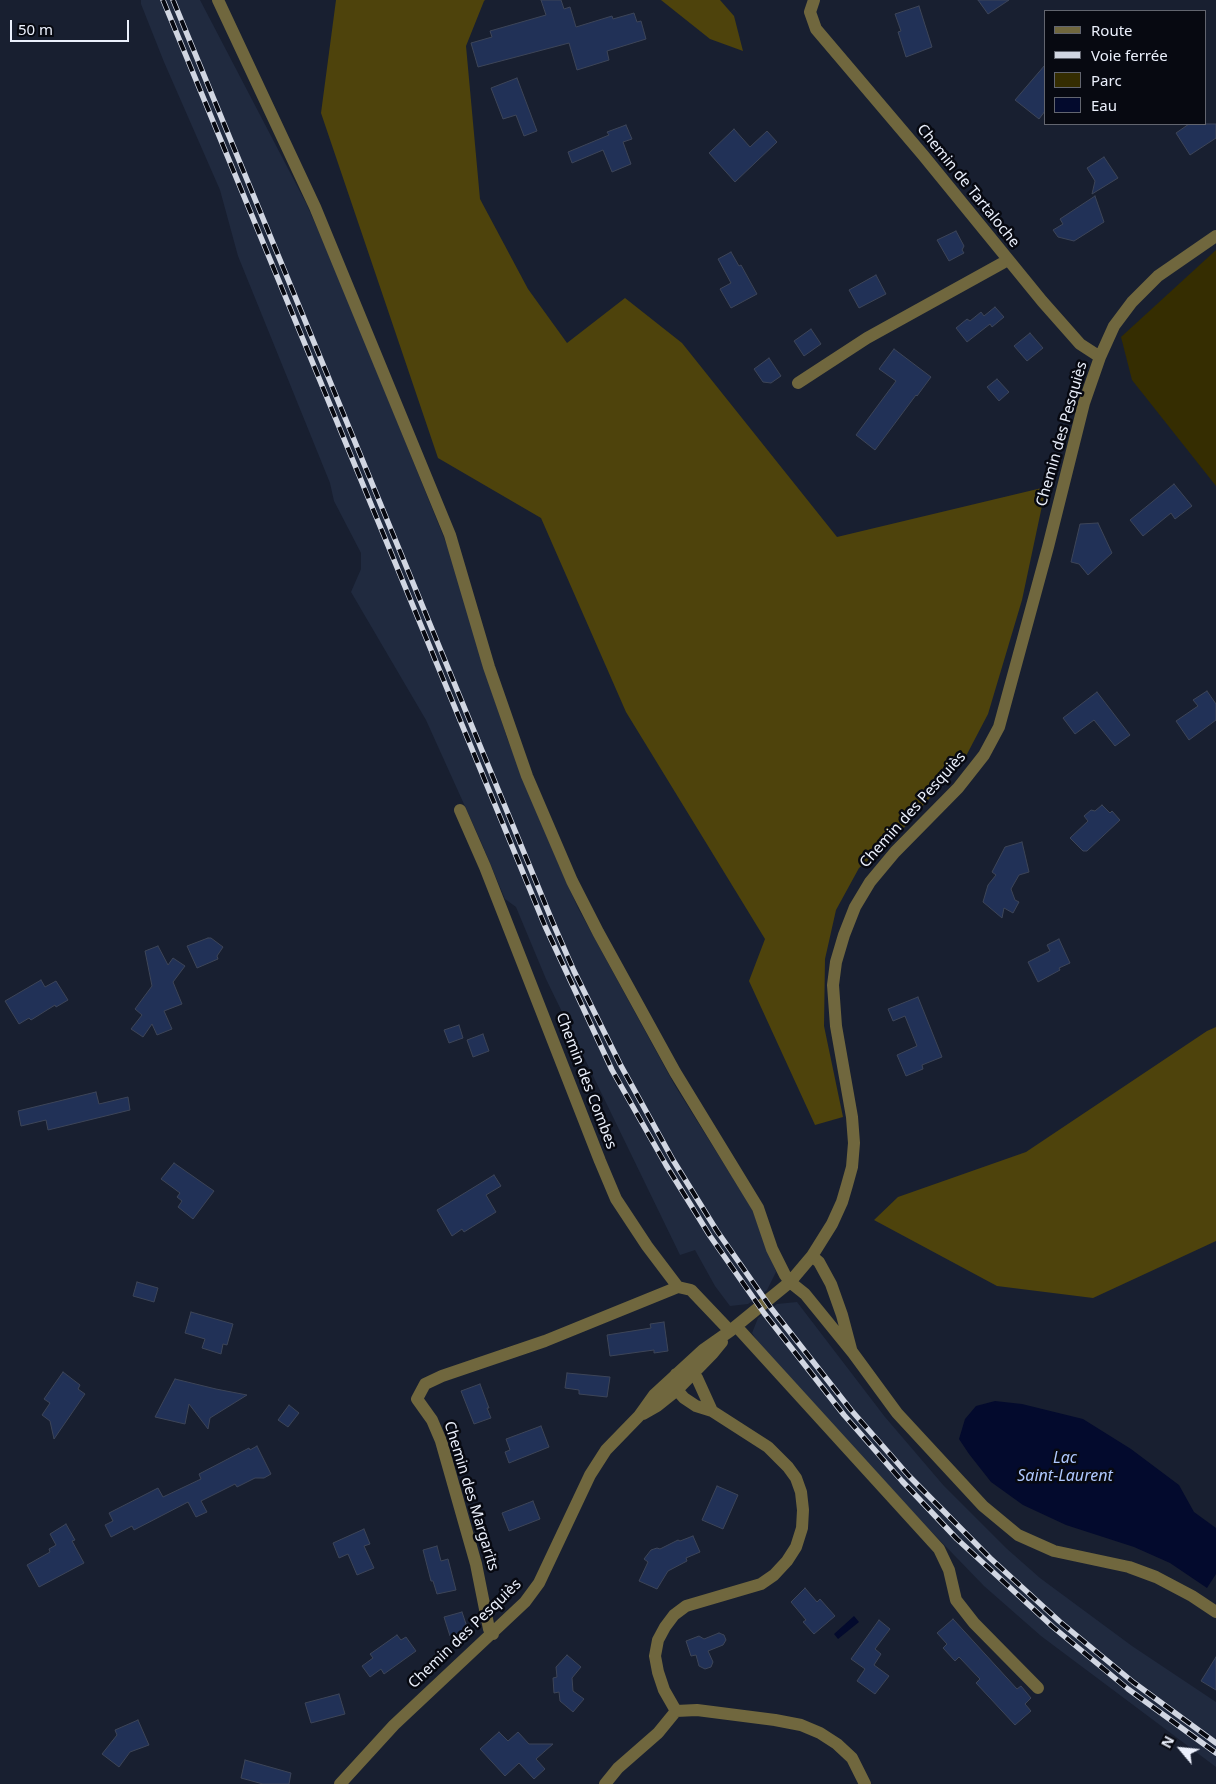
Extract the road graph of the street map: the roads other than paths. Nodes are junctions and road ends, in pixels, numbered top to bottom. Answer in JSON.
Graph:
{"nodes":[{"id":1,"x":218,"y":0,"type":"edge"},
{"id":2,"x":814,"y":0,"type":"edge"},
{"id":3,"x":1216,"y":236,"type":"edge"},
{"id":4,"x":1008,"y":260,"type":"junction"},
{"id":5,"x":1100,"y":357,"type":"junction"},
{"id":6,"x":798,"y":382,"type":"dead end"},
{"id":7,"x":460,"y":810,"type":"dead end"},
{"id":8,"x":812,"y":1256,"type":"junction"},
{"id":9,"x":790,"y":1282,"type":"junction"},
{"id":10,"x":678,"y":1287,"type":"junction"},
{"id":11,"x":733,"y":1328,"type":"junction"},
{"id":12,"x":852,"y":1353,"type":"junction"},
{"id":13,"x":676,"y":1374,"type":"junction"},
{"id":14,"x":693,"y":1374,"type":"junction"},
{"id":15,"x":677,"y":1390,"type":"junction"},
{"id":16,"x":712,"y":1411,"type":"junction"},
{"id":17,"x":639,"y":1416,"type":"junction"},
{"id":18,"x":1216,"y":1612,"type":"edge"},
{"id":19,"x":493,"y":1634,"type":"junction"},
{"id":20,"x":1038,"y":1688,"type":"dead end"},
{"id":21,"x":676,"y":1711,"type":"junction"},
{"id":22,"x":340,"y":1784,"type":"edge"},
{"id":23,"x":605,"y":1784,"type":"edge"},
{"id":24,"x":865,"y":1784,"type":"edge"}],
"edges":[{"from":1,"to":9,"type":"street"},
{"from":2,"to":4,"type":"street","name":"Chemin de Tartaloche"},
{"from":3,"to":5,"type":"street","name":"Chemin des Pesquiès"},
{"from":4,"to":5,"type":"street","name":"Chemin de Tartaloche"},
{"from":4,"to":6,"type":"street"},
{"from":5,"to":8,"type":"street","name":"Chemin des Pesquiès"},
{"from":7,"to":10,"type":"street","name":"Chemin des Combes"},
{"from":8,"to":9,"type":"street","name":"Chemin des Pesquiès"},
{"from":8,"to":12,"type":"street"},
{"from":9,"to":11,"type":"street","name":"Chemin des Pesquiès"},
{"from":9,"to":12,"type":"street"},
{"from":10,"to":11,"type":"street","name":"Chemin des Combes"},
{"from":10,"to":19,"type":"street","name":"Chemin des Margarits"},
{"from":11,"to":13,"type":"street","name":"Chemin des Pesquiès"},
{"from":11,"to":14,"type":"street","name":"Chemin des Pesquiès"},
{"from":11,"to":20,"type":"street","name":"Chemin des Combes"},
{"from":12,"to":18,"type":"street"},
{"from":13,"to":14,"type":"street"},
{"from":13,"to":15,"type":"street"},
{"from":13,"to":17,"type":"street","name":"Chemin des Pesquiès"},
{"from":14,"to":15,"type":"street","name":"Chemin des Pesquiès"},
{"from":14,"to":16,"type":"street"},
{"from":15,"to":16,"type":"street"},
{"from":15,"to":17,"type":"street","name":"Chemin des Pesquiès"},
{"from":16,"to":21,"type":"street"},
{"from":17,"to":19,"type":"street","name":"Chemin des Pesquiès"},
{"from":19,"to":22,"type":"street","name":"Chemin des Pesquiès"},
{"from":21,"to":23,"type":"street"},
{"from":21,"to":24,"type":"street"}]}
